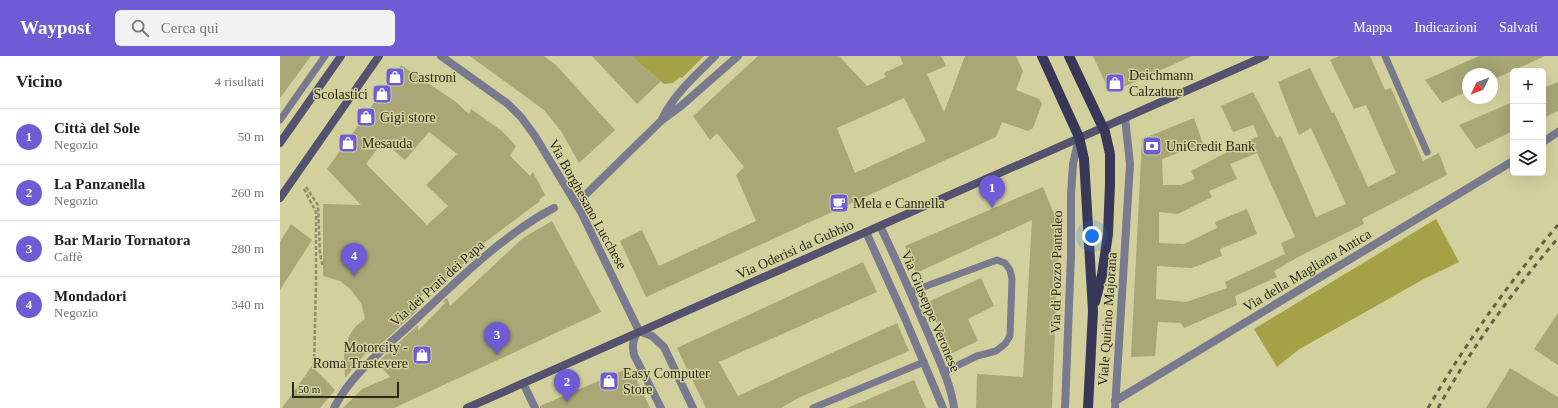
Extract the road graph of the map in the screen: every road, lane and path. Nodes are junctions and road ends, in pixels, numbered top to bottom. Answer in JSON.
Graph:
{"nodes":[{"id":1,"x":325,"y":56,"type":"edge"},
{"id":2,"x":341,"y":56,"type":"edge"},
{"id":3,"x":379,"y":56,"type":"edge"},
{"id":4,"x":441,"y":56,"type":"edge"},
{"id":5,"x":715,"y":56,"type":"edge"},
{"id":6,"x":738,"y":56,"type":"edge"},
{"id":7,"x":1042,"y":56,"type":"edge"},
{"id":8,"x":1069,"y":56,"type":"edge"},
{"id":9,"x":1265,"y":56,"type":"edge"},
{"id":10,"x":1385,"y":56,"type":"edge"},
{"id":11,"x":1125,"y":118,"type":"junction"},
{"id":12,"x":280,"y":120,"type":"edge"},
{"id":13,"x":662,"y":120,"type":"junction"},
{"id":14,"x":1102,"y":127,"type":"junction"},
{"id":15,"x":1558,"y":132,"type":"edge"},
{"id":16,"x":1079,"y":137,"type":"junction"},
{"id":17,"x":1546,"y":140,"type":"edge"},
{"id":18,"x":280,"y":143,"type":"edge"},
{"id":19,"x":1427,"y":152,"type":"dead end"},
{"id":20,"x":1510,"y":163,"type":"edge"},
{"id":21,"x":280,"y":198,"type":"edge"},
{"id":22,"x":576,"y":204,"type":"junction"},
{"id":23,"x":554,"y":208,"type":"dead end"},
{"id":24,"x":880,"y":226,"type":"junction"},
{"id":25,"x":866,"y":232,"type":"junction"},
{"id":26,"x":323,"y":267,"type":"dead end"},
{"id":27,"x":910,"y":292,"type":"junction"},
{"id":28,"x":1093,"y":311,"type":"junction"},
{"id":29,"x":639,"y":331,"type":"junction"},
{"id":30,"x":924,"y":362,"type":"junction"},
{"id":31,"x":314,"y":366,"type":"dead end"},
{"id":32,"x":944,"y":372,"type":"junction"},
{"id":33,"x":523,"y":383,"type":"junction"},
{"id":34,"x":1115,"y":405,"type":"edge"},
{"id":35,"x":334,"y":408,"type":"edge"},
{"id":36,"x":466,"y":408,"type":"edge"},
{"id":37,"x":535,"y":408,"type":"edge"},
{"id":38,"x":661,"y":408,"type":"edge"},
{"id":39,"x":693,"y":408,"type":"edge"},
{"id":40,"x":813,"y":408,"type":"edge"},
{"id":41,"x":943,"y":408,"type":"edge"},
{"id":42,"x":954,"y":408,"type":"edge"},
{"id":43,"x":1065,"y":408,"type":"edge"},
{"id":44,"x":1088,"y":408,"type":"edge"}],
"edges":[{"from":1,"to":12,"type":"lane"},
{"from":2,"to":18,"type":"main road"},
{"from":3,"to":21,"type":"main road"},
{"from":4,"to":22,"type":"street","name":"Via Borghesano Lucchese"},
{"from":5,"to":13,"type":"street"},
{"from":6,"to":13,"type":"street"},
{"from":7,"to":16,"type":"main road"},
{"from":8,"to":14,"type":"main road"},
{"from":9,"to":11,"type":"main road","name":"Via Oderisi da Gubbio"},
{"from":10,"to":19,"type":"lane"},
{"from":11,"to":14,"type":"main road","name":"Via Oderisi da Gubbio"},
{"from":11,"to":34,"type":"street","name":"Viale Quirino Majorana"},
{"from":13,"to":22,"type":"street"},
{"from":14,"to":16,"type":"main road","name":"Via Oderisi da Gubbio"},
{"from":14,"to":28,"type":"main road"},
{"from":15,"to":17,"type":"street"},
{"from":16,"to":24,"type":"main road","name":"Via Oderisi da Gubbio"},
{"from":16,"to":28,"type":"main road"},
{"from":16,"to":43,"type":"street","name":"Via di Pozzo Pantaleo"},
{"from":20,"to":34,"type":"street","name":"Via della Magliana Antica"},
{"from":22,"to":29,"type":"street","name":"Via Borghesano Lucchese"},
{"from":23,"to":35,"type":"street","name":"Via dei Prati dei Papa"},
{"from":24,"to":25,"type":"main road","name":"Via Oderisi da Gubbio"},
{"from":24,"to":27,"type":"street","name":"Via Giuseppe Veronese"},
{"from":25,"to":29,"type":"main road","name":"Via Oderisi da Gubbio"},
{"from":25,"to":30,"type":"street","name":"Via Giuseppe Veronese"},
{"from":26,"to":31,"type":"path"},
{"from":27,"to":32,"type":"street","name":"Via Giuseppe Veronese"},
{"from":27,"to":32,"type":"lane"},
{"from":28,"to":44,"type":"main road"},
{"from":29,"to":33,"type":"main road","name":"Via Oderisi da Gubbio"},
{"from":29,"to":38,"type":"street"},
{"from":29,"to":39,"type":"street"},
{"from":30,"to":40,"type":"lane"},
{"from":30,"to":41,"type":"street","name":"Via Giuseppe Veronese"},
{"from":32,"to":42,"type":"street","name":"Via Giuseppe Veronese"},
{"from":33,"to":36,"type":"main road","name":"Via Oderisi da Gubbio"},
{"from":33,"to":37,"type":"street"}]}
